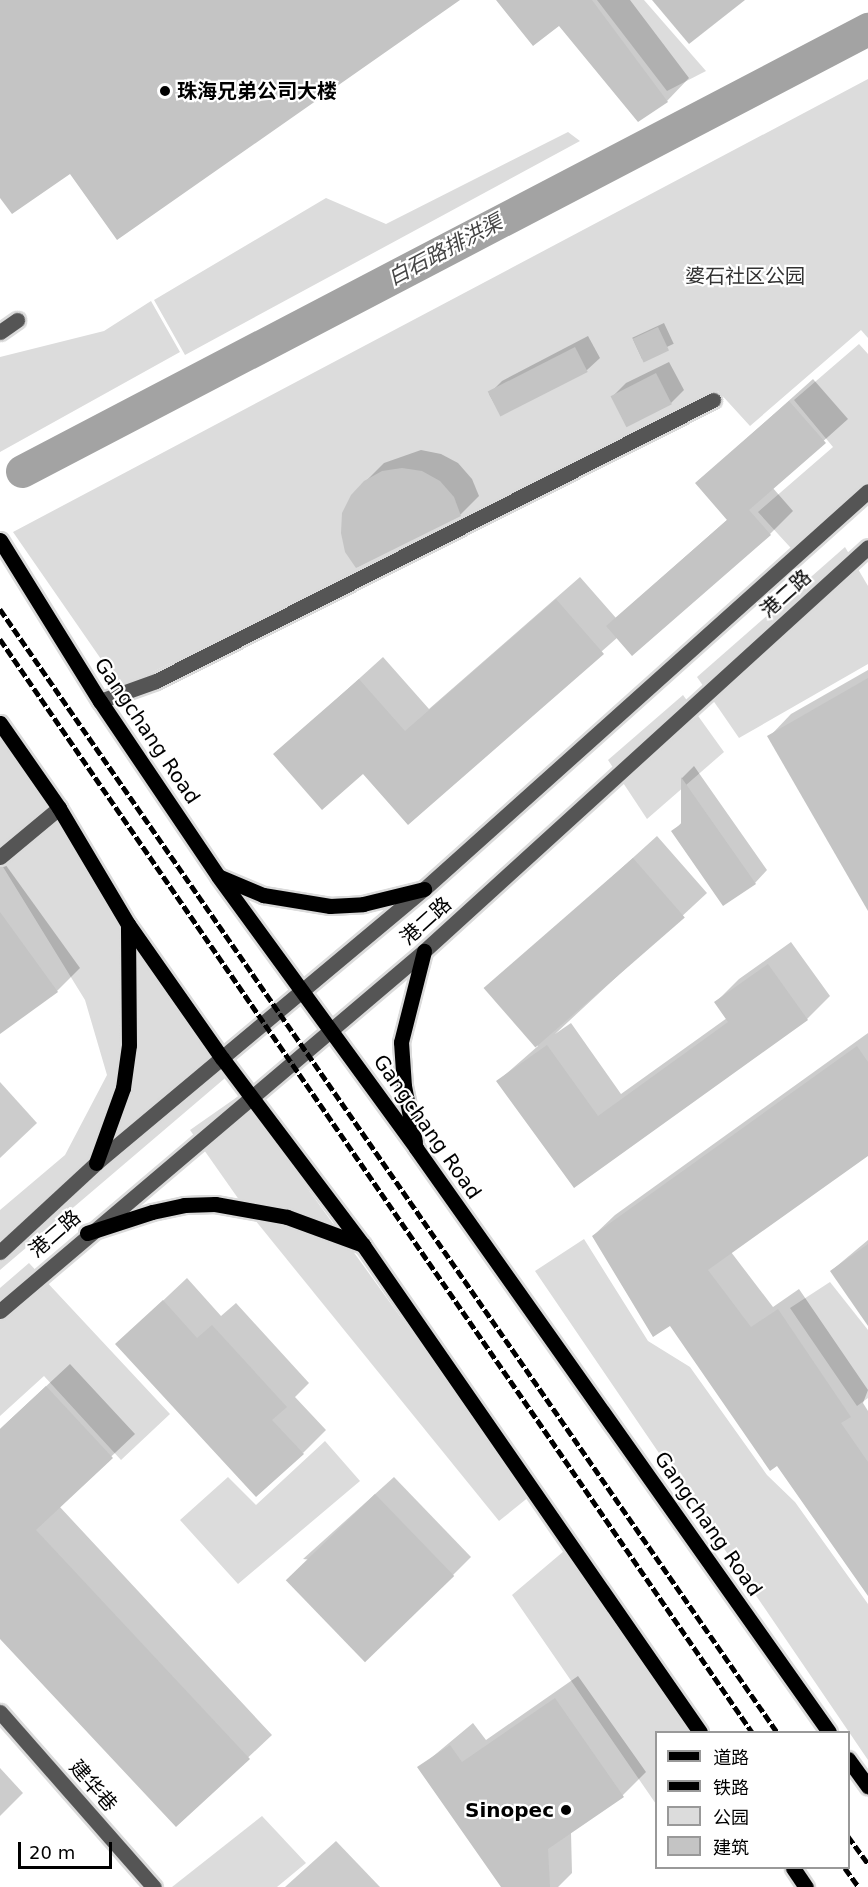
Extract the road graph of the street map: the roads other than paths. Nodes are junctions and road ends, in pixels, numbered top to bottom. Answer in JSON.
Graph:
{"nodes":[{"id":1,"x":17,"y":320,"type":"dead end"},
{"id":2,"x":0,"y":332,"type":"edge"},
{"id":3,"x":713,"y":400,"type":"dead end"},
{"id":4,"x":868,"y":491,"type":"edge"},
{"id":5,"x":0,"y":540,"type":"edge"},
{"id":6,"x":868,"y":547,"type":"edge"},
{"id":7,"x":100,"y":701,"type":"junction"},
{"id":8,"x":0,"y":723,"type":"edge"},
{"id":9,"x":59,"y":808,"type":"junction"},
{"id":10,"x":0,"y":857,"type":"edge"},
{"id":11,"x":218,"y":876,"type":"junction"},
{"id":12,"x":424,"y":889,"type":"junction"},
{"id":13,"x":128,"y":924,"type":"junction"},
{"id":14,"x":424,"y":951,"type":"junction"},
{"id":15,"x":302,"y":989,"type":"junction"},
{"id":16,"x":332,"y":1031,"type":"junction"},
{"id":17,"x":222,"y":1058,"type":"junction"},
{"id":18,"x":253,"y":1099,"type":"junction"},
{"id":19,"x":417,"y":1148,"type":"junction"},
{"id":20,"x":96,"y":1163,"type":"junction"},
{"id":21,"x":87,"y":1233,"type":"junction"},
{"id":22,"x":363,"y":1245,"type":"junction"},
{"id":23,"x":0,"y":1252,"type":"edge"},
{"id":24,"x":0,"y":1311,"type":"edge"},
{"id":25,"x":0,"y":1712,"type":"edge"},
{"id":26,"x":699,"y":1731,"type":"edge"},
{"id":27,"x":829,"y":1731,"type":"edge"},
{"id":28,"x":850,"y":1760,"type":"edge"},
{"id":29,"x":868,"y":1787,"type":"edge"},
{"id":30,"x":794,"y":1869,"type":"edge"},
{"id":31,"x":154,"y":1887,"type":"edge"},
{"id":32,"x":806,"y":1887,"type":"edge"}],
"edges":[{"from":1,"to":2,"type":"street"},
{"from":3,"to":7,"type":"street"},
{"from":4,"to":12,"type":"street","name":"港二路"},
{"from":5,"to":7,"type":"main road","name":"Gangchang Road"},
{"from":6,"to":14,"type":"street","name":"港二路"},
{"from":7,"to":11,"type":"main road","name":"Gangchang Road"},
{"from":8,"to":9,"type":"main road"},
{"from":9,"to":10,"type":"street"},
{"from":9,"to":13,"type":"main road"},
{"from":11,"to":12,"type":"main road"},
{"from":11,"to":15,"type":"main road","name":"Gangchang Road"},
{"from":12,"to":15,"type":"street","name":"港二路"},
{"from":13,"to":17,"type":"main road"},
{"from":13,"to":20,"type":"main road"},
{"from":14,"to":16,"type":"street","name":"港二路"},
{"from":14,"to":19,"type":"main road"},
{"from":15,"to":16,"type":"main road","name":"Gangchang Road"},
{"from":15,"to":17,"type":"street","name":"港二路"},
{"from":16,"to":18,"type":"street","name":"港二路"},
{"from":16,"to":19,"type":"main road","name":"Gangchang Road"},
{"from":17,"to":18,"type":"main road"},
{"from":17,"to":20,"type":"street","name":"港二路"},
{"from":18,"to":21,"type":"street","name":"港二路"},
{"from":18,"to":22,"type":"main road"},
{"from":19,"to":27,"type":"main road","name":"Gangchang Road"},
{"from":20,"to":23,"type":"street","name":"港二路"},
{"from":21,"to":22,"type":"main road"},
{"from":21,"to":24,"type":"street","name":"港二路"},
{"from":22,"to":26,"type":"main road"},
{"from":25,"to":31,"type":"street","name":"建华巷"},
{"from":28,"to":29,"type":"main road"},
{"from":30,"to":32,"type":"main road"}]}
